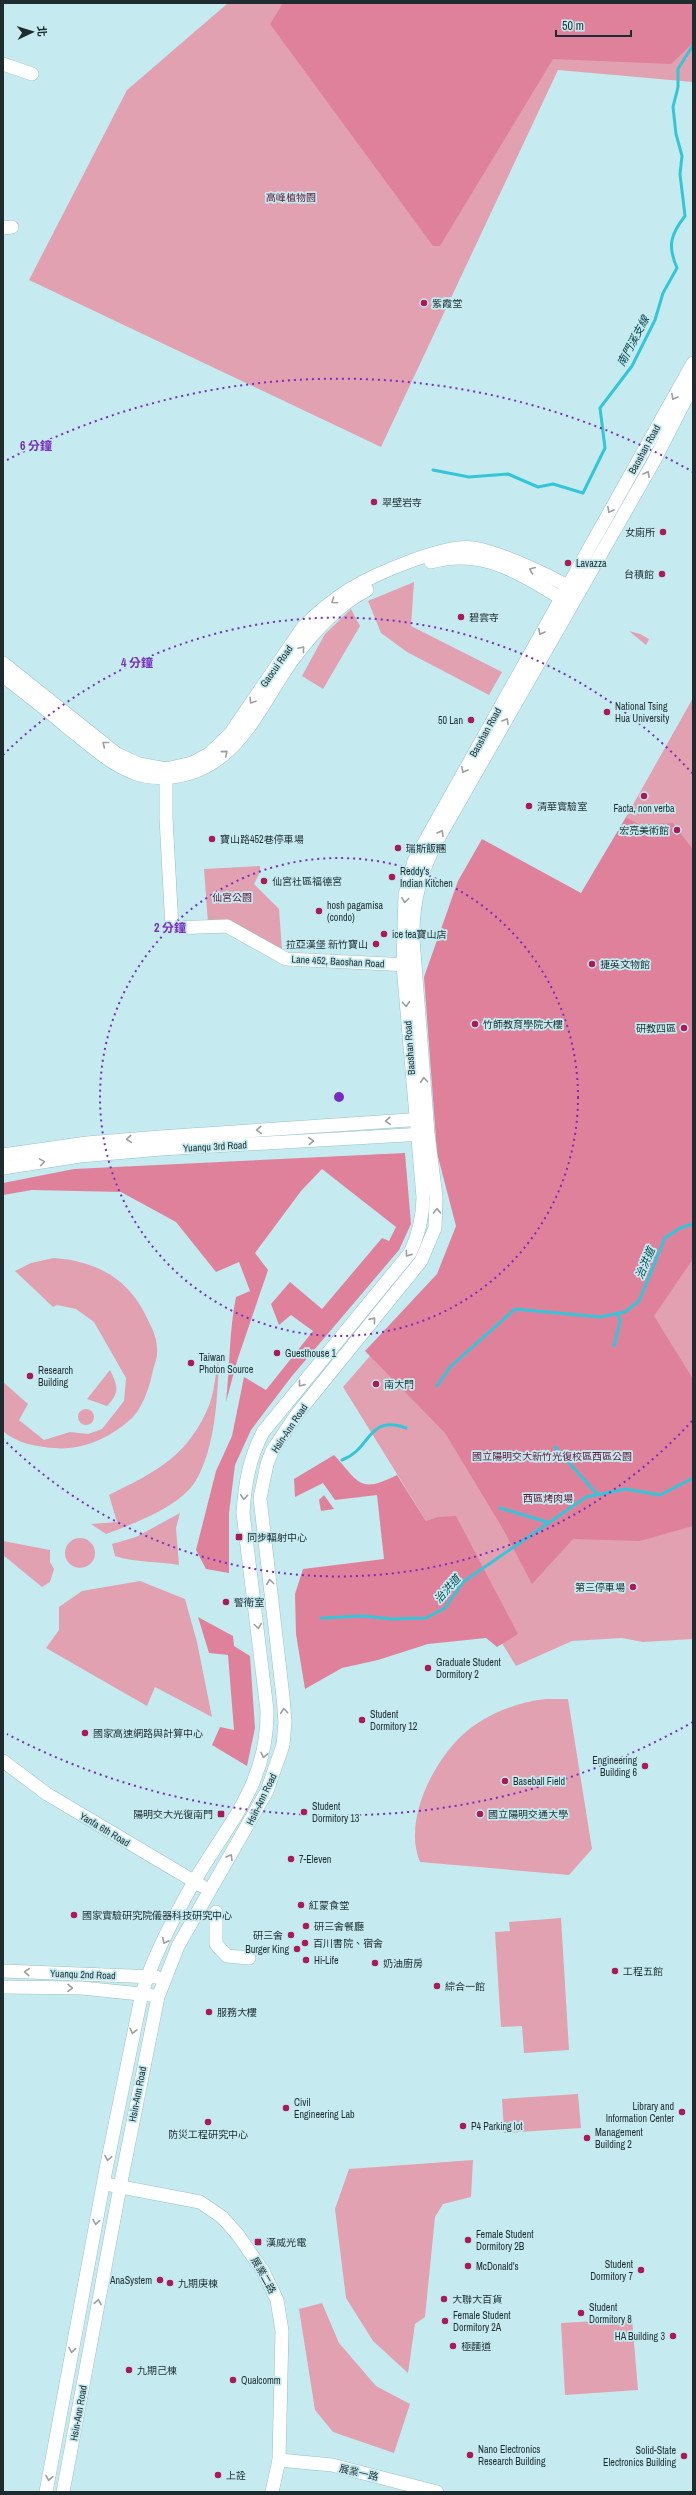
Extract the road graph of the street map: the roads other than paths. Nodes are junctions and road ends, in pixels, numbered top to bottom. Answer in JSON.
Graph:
{"nodes":[{"id":1,"x":3,"y":64,"type":"edge"},
{"id":2,"x":32,"y":74,"type":"dead end"},
{"id":3,"x":693,"y":362,"type":"edge"},
{"id":4,"x":693,"y":384,"type":"edge"},
{"id":5,"x":472,"y":552,"type":"junction"},
{"id":6,"x":567,"y":586,"type":"junction"},
{"id":7,"x":580,"y":593,"type":"junction"},
{"id":8,"x":560,"y":598,"type":"junction"},
{"id":9,"x":572,"y":605,"type":"junction"},
{"id":10,"x":3,"y":663,"type":"edge"},
{"id":11,"x":3,"y":676,"type":"edge"},
{"id":12,"x":165,"y":773,"type":"junction"},
{"id":13,"x":409,"y":965,"type":"junction"},
{"id":14,"x":421,"y":1119,"type":"junction"},
{"id":15,"x":422,"y":1134,"type":"junction"},
{"id":16,"x":3,"y":1155,"type":"edge"},
{"id":17,"x":3,"y":1168,"type":"edge"},
{"id":18,"x":3,"y":1761,"type":"edge"},
{"id":19,"x":195,"y":1881,"type":"junction"},
{"id":20,"x":210,"y":1890,"type":"junction"},
{"id":21,"x":216,"y":1912,"type":"dead end"},
{"id":22,"x":249,"y":1958,"type":"dead end"},
{"id":23,"x":3,"y":1971,"type":"edge"},
{"id":24,"x":147,"y":1976,"type":"junction"},
{"id":25,"x":163,"y":1979,"type":"junction"},
{"id":26,"x":3,"y":1987,"type":"edge"},
{"id":27,"x":142,"y":1993,"type":"junction"},
{"id":28,"x":158,"y":1997,"type":"junction"},
{"id":29,"x":103,"y":2184,"type":"junction"},
{"id":30,"x":120,"y":2187,"type":"junction"},
{"id":31,"x":279,"y":2460,"type":"junction"},
{"id":32,"x":46,"y":2492,"type":"edge"},
{"id":33,"x":64,"y":2492,"type":"edge"},
{"id":34,"x":272,"y":2492,"type":"edge"},
{"id":35,"x":437,"y":2492,"type":"edge"}],
"edges":[{"from":1,"to":2,"type":"street"},
{"from":3,"to":6,"type":"street","name":"Baoshan Road","one_way":true},
{"from":7,"to":4,"type":"street","name":"Baoshan Road","one_way":true},
{"from":6,"to":5,"type":"street","name":"Gaocui Road","one_way":true},
{"from":5,"to":8,"type":"street","name":"Gaocui Road"},
{"from":5,"to":12,"type":"street","name":"Gaocui Road"},
{"from":6,"to":7,"type":"street","name":"Gaocui Road"},
{"from":6,"to":8,"type":"street","name":"Baoshan Road"},
{"from":7,"to":9,"type":"street","name":"Baoshan Road"},
{"from":8,"to":9,"type":"street","name":"Gaocui Road"},
{"from":8,"to":13,"type":"street","name":"Baoshan Road","one_way":true},
{"from":13,"to":9,"type":"street","name":"Baoshan Road","one_way":true},
{"from":12,"to":10,"type":"street","name":"Gaocui Road","one_way":true},
{"from":11,"to":12,"type":"street","name":"Gaocui Road"},
{"from":12,"to":13,"type":"street","name":"Lane 452, Baoshan Road"},
{"from":13,"to":14,"type":"street","name":"Baoshan Road"},
{"from":14,"to":15,"type":"street","name":"Baoshan Road"},
{"from":14,"to":16,"type":"street","name":"Yuanqu 3rd Road","one_way":true},
{"from":17,"to":15,"type":"street","name":"Yuanqu 3rd Road","one_way":true},
{"from":15,"to":19,"type":"street","name":"Hsin-Ann Road","one_way":true},
{"from":20,"to":15,"type":"street","name":"Hsin-Ann Road","one_way":true},
{"from":18,"to":19,"type":"street","name":"Yanfa 6th Road"},
{"from":19,"to":20,"type":"street","name":"Yanfa 6th Road"},
{"from":19,"to":24,"type":"street","name":"Hsin-Ann Road","one_way":true},
{"from":20,"to":25,"type":"street","name":"Hsin-Ann Road"},
{"from":21,"to":22,"type":"street"},
{"from":24,"to":23,"type":"street","name":"Yuanqu 2nd Road","one_way":true},
{"from":24,"to":25,"type":"street","name":"Yuanqu 2nd Road"},
{"from":24,"to":27,"type":"street","name":"Hsin-Ann Road"},
{"from":25,"to":28,"type":"street","name":"Hsin-Ann Road"},
{"from":26,"to":27,"type":"street","name":"Yuanqu 2nd Road","one_way":true},
{"from":27,"to":28,"type":"street","name":"Yuanqu 2nd Road"},
{"from":27,"to":29,"type":"street","name":"Hsin-Ann Road","one_way":true},
{"from":28,"to":30,"type":"street","name":"Hsin-Ann Road"},
{"from":29,"to":30,"type":"street","name":"展業二路"},
{"from":29,"to":32,"type":"street","name":"Hsin-Ann Road","one_way":true},
{"from":30,"to":31,"type":"street","name":"展業二路"},
{"from":33,"to":30,"type":"street","name":"Hsin-Ann Road","one_way":true},
{"from":31,"to":34,"type":"street","name":"展業二路"},
{"from":31,"to":35,"type":"street","name":"展業一路"}]}
